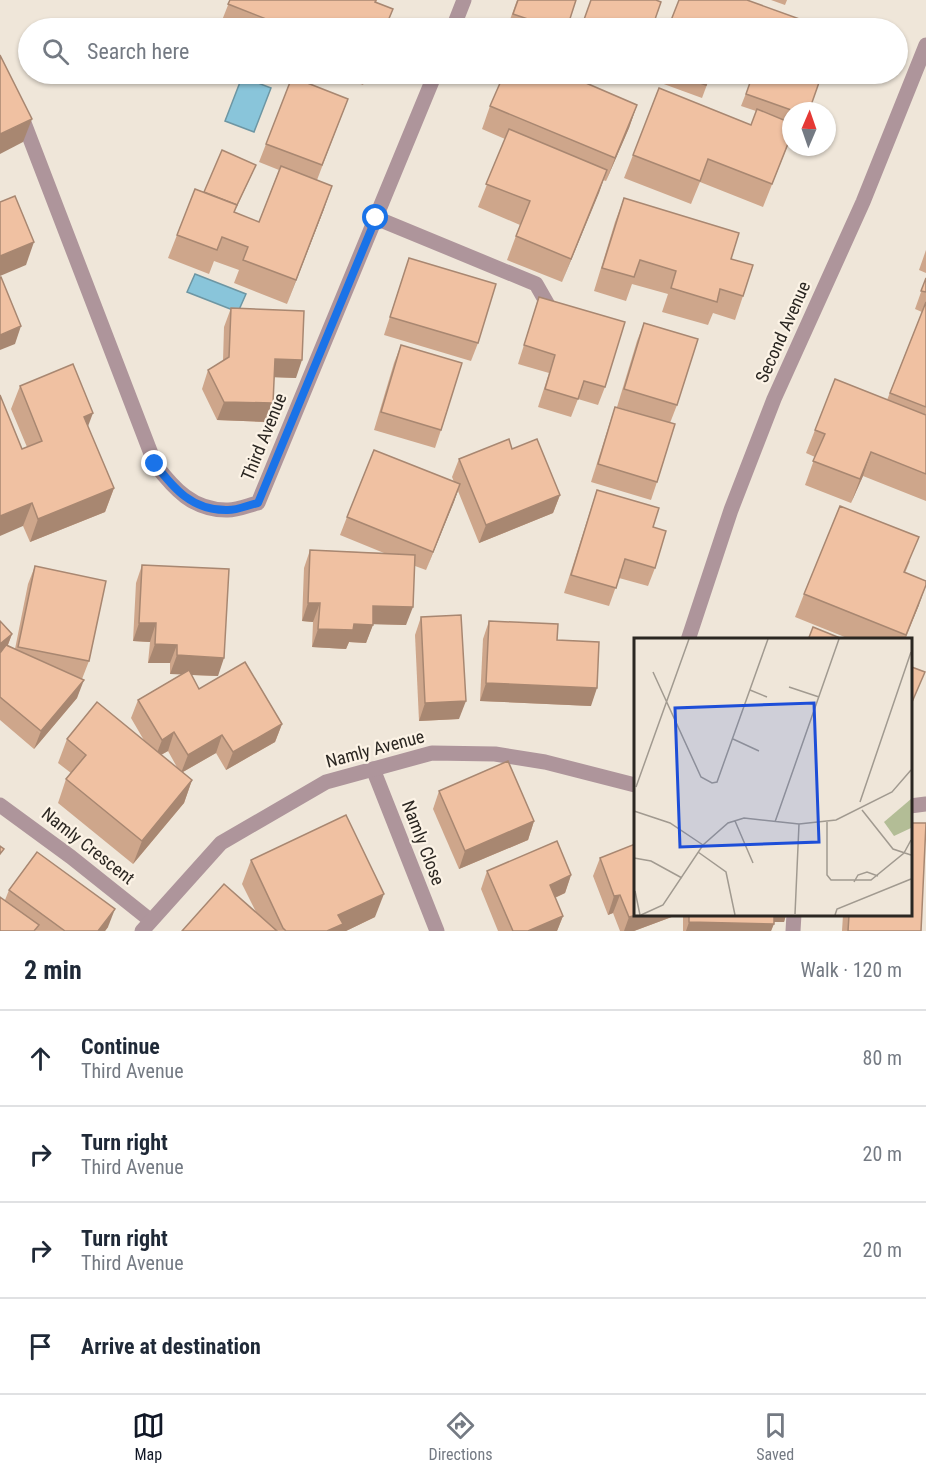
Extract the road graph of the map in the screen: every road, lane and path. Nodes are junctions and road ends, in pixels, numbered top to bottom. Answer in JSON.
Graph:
{"nodes":[{"id":1,"x":464,"y":0,"type":"edge"},
{"id":2,"x":457,"y":18,"type":"edge"},
{"id":3,"x":926,"y":45,"type":"edge"},
{"id":4,"x":431,"y":84,"type":"edge"},
{"id":5,"x":17,"y":106,"type":"edge"},
{"id":6,"x":376,"y":218,"type":"junction"},
{"id":7,"x":548,"y":305,"type":"edge"},
{"id":8,"x":689,"y":638,"type":"edge"},
{"id":9,"x":373,"y":769,"type":"junction"},
{"id":10,"x":634,"y":785,"type":"edge"},
{"id":11,"x":926,"y":804,"type":"edge"},
{"id":12,"x":0,"y":805,"type":"edge"},
{"id":13,"x":911,"y":806,"type":"edge"},
{"id":14,"x":794,"y":916,"type":"edge"},
{"id":15,"x":146,"y":925,"type":"edge"},
{"id":16,"x":437,"y":931,"type":"edge"},
{"id":17,"x":793,"y":931,"type":"edge"}],
"edges":[{"from":1,"to":2,"type":"street"},
{"from":3,"to":8,"type":"street","name":"Second Avenue"},
{"from":4,"to":6,"type":"street","name":"Third Avenue"},
{"from":5,"to":6,"type":"street","name":"Third Avenue"},
{"from":6,"to":7,"type":"street"},
{"from":9,"to":10,"type":"street","name":"Namly Avenue"},
{"from":9,"to":15,"type":"street","name":"Namly Avenue"},
{"from":9,"to":16,"type":"street","name":"Namly Close"},
{"from":11,"to":13,"type":"street"},
{"from":12,"to":15,"type":"street","name":"Namly Crescent"},
{"from":14,"to":17,"type":"street"}]}
